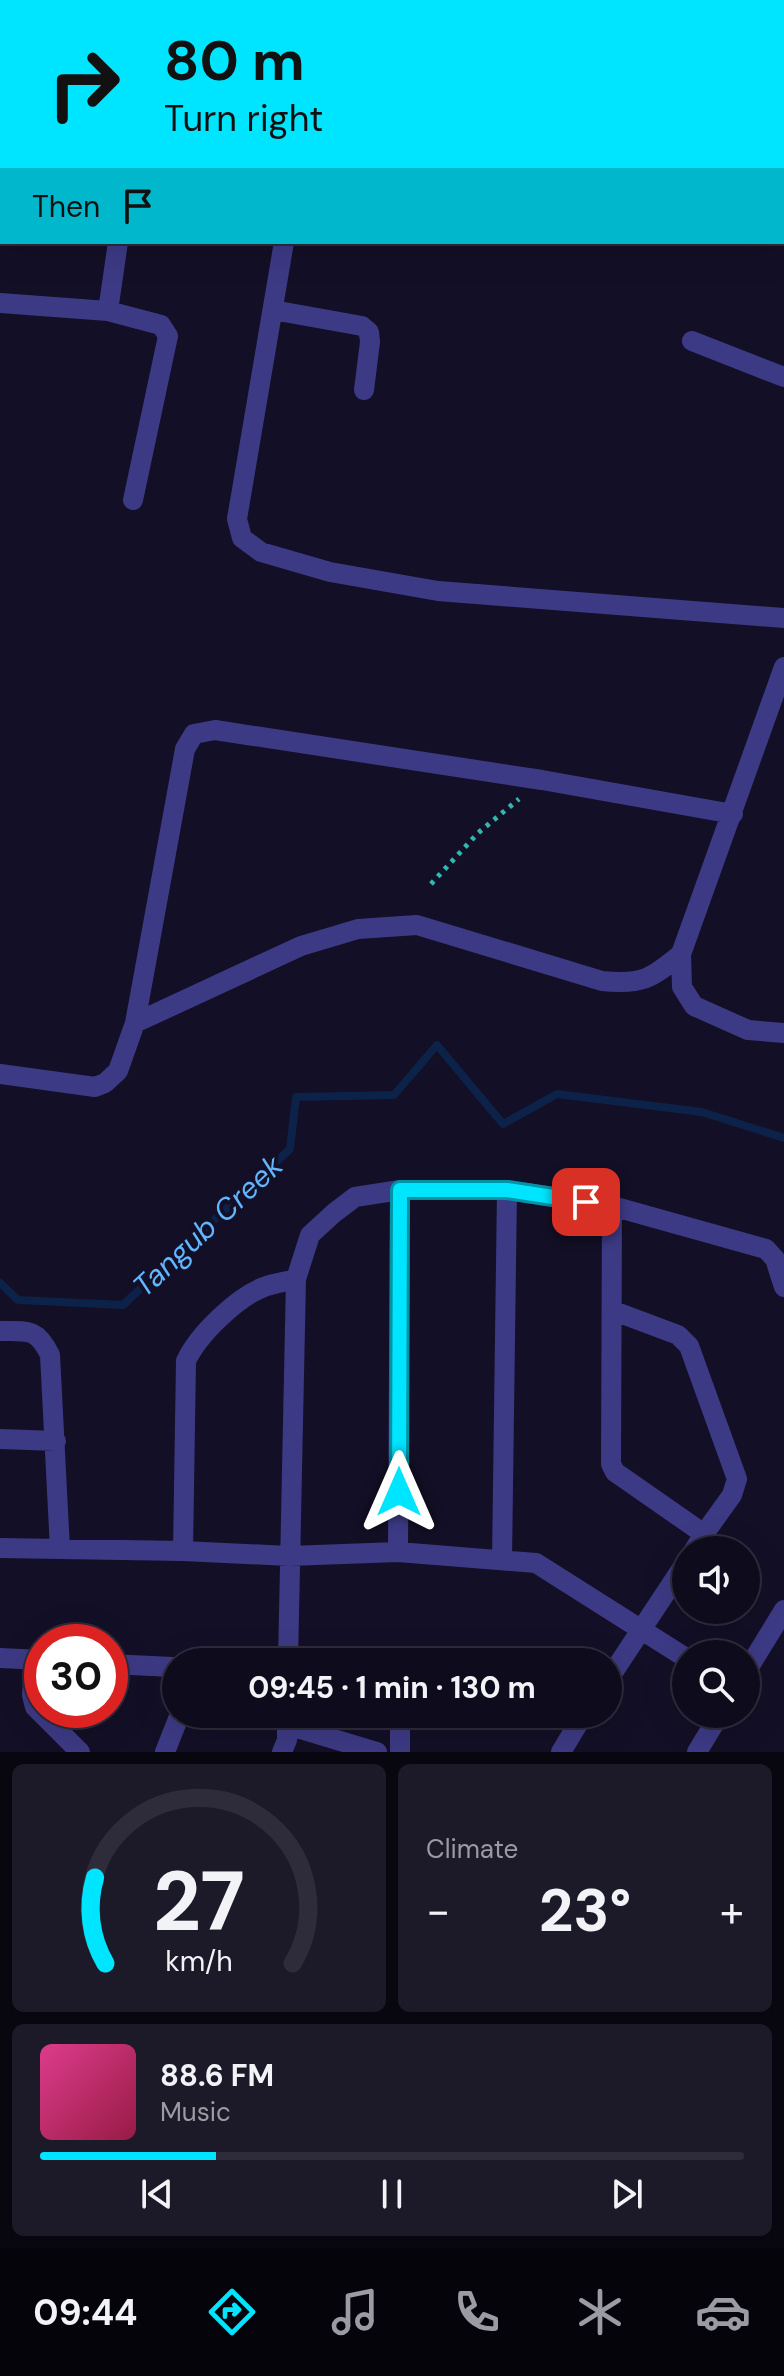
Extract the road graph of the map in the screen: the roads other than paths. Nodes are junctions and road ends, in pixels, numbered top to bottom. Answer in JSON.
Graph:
{"nodes":[{"id":1,"x":118,"y":244,"type":"edge"},
{"id":2,"x":284,"y":244,"type":"edge"},
{"id":3,"x":0,"y":303,"type":"edge"},
{"id":4,"x":273,"y":310,"type":"junction"},
{"id":5,"x":108,"y":311,"type":"junction"},
{"id":6,"x":692,"y":341,"type":"dead end"},
{"id":7,"x":784,"y":377,"type":"edge"},
{"id":8,"x":364,"y":390,"type":"dead end"},
{"id":9,"x":133,"y":500,"type":"dead end"},
{"id":10,"x":784,"y":618,"type":"edge"},
{"id":11,"x":784,"y":667,"type":"edge"},
{"id":12,"x":733,"y":814,"type":"junction"},
{"id":13,"x":681,"y":954,"type":"junction"},
{"id":14,"x":135,"y":1023,"type":"junction"},
{"id":15,"x":784,"y":1033,"type":"edge"},
{"id":16,"x":0,"y":1074,"type":"edge"},
{"id":17,"x":400,"y":1190,"type":"junction"},
{"id":18,"x":507,"y":1190,"type":"junction"},
{"id":19,"x":612,"y":1206,"type":"junction"},
{"id":20,"x":296,"y":1279,"type":"junction"},
{"id":21,"x":784,"y":1287,"type":"edge"},
{"id":22,"x":614,"y":1311,"type":"junction"},
{"id":23,"x":0,"y":1331,"type":"edge"},
{"id":24,"x":0,"y":1439,"type":"edge"},
{"id":25,"x":56,"y":1441,"type":"junction"},
{"id":26,"x":692,"y":1536,"type":"edge"},
{"id":27,"x":703,"y":1536,"type":"edge"},
{"id":28,"x":0,"y":1548,"type":"edge"},
{"id":29,"x":60,"y":1549,"type":"junction"},
{"id":30,"x":183,"y":1551,"type":"junction"},
{"id":31,"x":398,"y":1552,"type":"junction"},
{"id":32,"x":289,"y":1556,"type":"junction"},
{"id":33,"x":502,"y":1560,"type":"junction"},
{"id":34,"x":672,"y":1584,"type":"edge"},
{"id":35,"x":784,"y":1610,"type":"edge"},
{"id":36,"x":643,"y":1631,"type":"junction"},
{"id":37,"x":288,"y":1648,"type":"edge"},
{"id":38,"x":672,"y":1649,"type":"edge"},
{"id":39,"x":760,"y":1649,"type":"edge"},
{"id":40,"x":0,"y":1658,"type":"edge"},
{"id":41,"x":24,"y":1659,"type":"edge"},
{"id":42,"x":622,"y":1660,"type":"edge"},
{"id":43,"x":128,"y":1665,"type":"edge"},
{"id":44,"x":162,"y":1667,"type":"edge"},
{"id":45,"x":56,"y":1728,"type":"edge"},
{"id":46,"x":174,"y":1728,"type":"edge"},
{"id":47,"x":287,"y":1728,"type":"edge"},
{"id":48,"x":310,"y":1728,"type":"edge"},
{"id":49,"x":400,"y":1728,"type":"edge"},
{"id":50,"x":573,"y":1728,"type":"edge"},
{"id":51,"x":712,"y":1728,"type":"edge"},
{"id":52,"x":80,"y":1752,"type":"edge"},
{"id":53,"x":165,"y":1752,"type":"edge"},
{"id":54,"x":282,"y":1752,"type":"edge"},
{"id":55,"x":377,"y":1752,"type":"edge"},
{"id":56,"x":400,"y":1752,"type":"edge"},
{"id":57,"x":561,"y":1752,"type":"edge"},
{"id":58,"x":697,"y":1752,"type":"edge"}],
"edges":[{"from":1,"to":5,"type":"street"},
{"from":2,"to":4,"type":"street"},
{"from":3,"to":5,"type":"street"},
{"from":4,"to":8,"type":"street"},
{"from":4,"to":10,"type":"street"},
{"from":5,"to":9,"type":"street"},
{"from":6,"to":7,"type":"street"},
{"from":11,"to":12,"type":"street"},
{"from":12,"to":13,"type":"street"},
{"from":12,"to":14,"type":"street"},
{"from":13,"to":14,"type":"street"},
{"from":13,"to":15,"type":"street"},
{"from":14,"to":16,"type":"street"},
{"from":17,"to":18,"type":"street"},
{"from":17,"to":20,"type":"street"},
{"from":17,"to":31,"type":"street"},
{"from":18,"to":19,"type":"street"},
{"from":18,"to":33,"type":"street"},
{"from":19,"to":21,"type":"street"},
{"from":19,"to":22,"type":"street"},
{"from":20,"to":30,"type":"street"},
{"from":20,"to":32,"type":"street"},
{"from":22,"to":26,"type":"street"},
{"from":22,"to":27,"type":"street"},
{"from":23,"to":25,"type":"street"},
{"from":24,"to":25,"type":"street"},
{"from":25,"to":29,"type":"street"},
{"from":28,"to":29,"type":"street"},
{"from":29,"to":30,"type":"street"},
{"from":30,"to":32,"type":"street"},
{"from":31,"to":32,"type":"street"},
{"from":31,"to":33,"type":"street"},
{"from":32,"to":37,"type":"street"},
{"from":33,"to":36,"type":"street"},
{"from":34,"to":36,"type":"street"},
{"from":35,"to":39,"type":"street"},
{"from":36,"to":38,"type":"street"},
{"from":36,"to":42,"type":"street"},
{"from":40,"to":41,"type":"street"},
{"from":43,"to":44,"type":"street"},
{"from":45,"to":52,"type":"street"},
{"from":46,"to":53,"type":"street"},
{"from":47,"to":54,"type":"street"},
{"from":48,"to":55,"type":"street"},
{"from":49,"to":56,"type":"street"},
{"from":50,"to":57,"type":"street"},
{"from":51,"to":58,"type":"street"}]}
